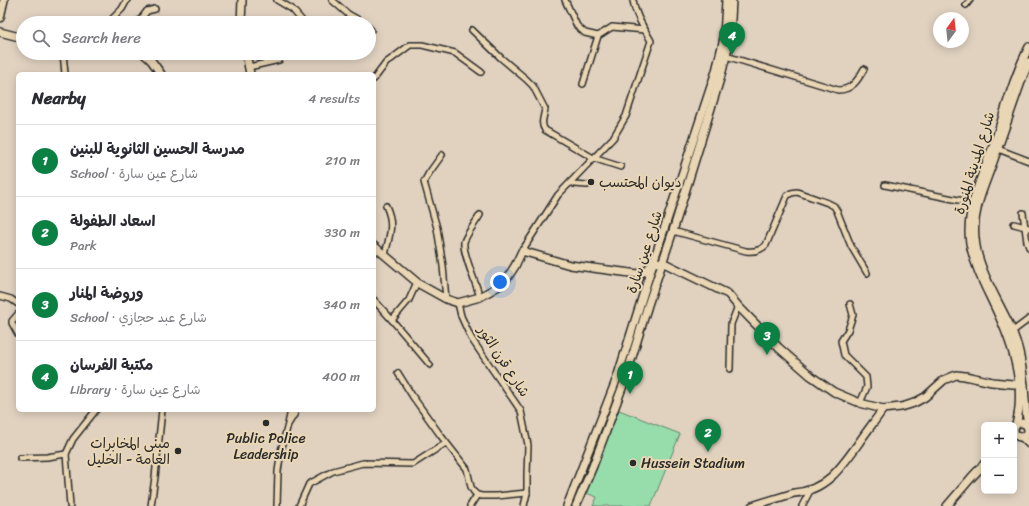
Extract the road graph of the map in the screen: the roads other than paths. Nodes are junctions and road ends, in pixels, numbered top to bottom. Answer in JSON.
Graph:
{"nodes":[{"id":1,"x":4,"y":0,"type":"edge"},
{"id":2,"x":127,"y":0,"type":"edge"},
{"id":3,"x":242,"y":0,"type":"edge"},
{"id":4,"x":277,"y":0,"type":"edge"},
{"id":5,"x":332,"y":0,"type":"edge"},
{"id":6,"x":565,"y":0,"type":"edge"},
{"id":7,"x":633,"y":0,"type":"edge"},
{"id":8,"x":726,"y":0,"type":"edge"},
{"id":9,"x":732,"y":0,"type":"edge"},
{"id":10,"x":970,"y":0,"type":"edge"},
{"id":11,"x":966,"y":6,"type":"dead end"},
{"id":12,"x":154,"y":9,"type":"dead end"},
{"id":13,"x":115,"y":16,"type":"edge"},
{"id":14,"x":143,"y":16,"type":"edge"},
{"id":15,"x":241,"y":16,"type":"edge"},
{"id":16,"x":298,"y":16,"type":"edge"},
{"id":17,"x":352,"y":16,"type":"edge"},
{"id":18,"x":0,"y":18,"type":"edge"},
{"id":19,"x":472,"y":30,"type":"dead end"},
{"id":20,"x":645,"y":30,"type":"junction"},
{"id":21,"x":0,"y":32,"type":"edge"},
{"id":22,"x":16,"y":36,"type":"edge"},
{"id":23,"x":598,"y":36,"type":"junction"},
{"id":24,"x":1029,"y":46,"type":"edge"},
{"id":25,"x":726,"y":56,"type":"junction"},
{"id":26,"x":63,"y":60,"type":"edge"},
{"id":27,"x":150,"y":60,"type":"edge"},
{"id":28,"x":247,"y":60,"type":"edge"},
{"id":29,"x":279,"y":60,"type":"dead end"},
{"id":30,"x":1029,"y":62,"type":"edge"},
{"id":31,"x":864,"y":69,"type":"dead end"},
{"id":32,"x":249,"y":70,"type":"edge"},
{"id":33,"x":65,"y":72,"type":"edge"},
{"id":34,"x":160,"y":72,"type":"edge"},
{"id":35,"x":481,"y":72,"type":"dead end"},
{"id":36,"x":376,"y":76,"type":"edge"},
{"id":37,"x":583,"y":84,"type":"dead end"},
{"id":38,"x":998,"y":149,"type":"junction"},
{"id":39,"x":442,"y":155,"type":"dead end"},
{"id":40,"x":593,"y":158,"type":"junction"},
{"id":41,"x":1028,"y":162,"type":"edge"},
{"id":42,"x":621,"y":167,"type":"dead end"},
{"id":43,"x":570,"y":182,"type":"junction"},
{"id":44,"x":587,"y":185,"type":"dead end"},
{"id":45,"x":885,"y":185,"type":"dead end"},
{"id":46,"x":972,"y":203,"type":"junction"},
{"id":47,"x":386,"y":206,"type":"dead end"},
{"id":48,"x":1023,"y":213,"type":"dead end"},
{"id":49,"x":480,"y":215,"type":"dead end"},
{"id":50,"x":1014,"y":224,"type":"dead end"},
{"id":51,"x":1027,"y":228,"type":"edge"},
{"id":52,"x":673,"y":232,"type":"junction"},
{"id":53,"x":1029,"y":247,"type":"edge"},
{"id":54,"x":376,"y":248,"type":"edge"},
{"id":55,"x":522,"y":251,"type":"junction"},
{"id":56,"x":385,"y":255,"type":"junction"},
{"id":57,"x":662,"y":262,"type":"junction"},
{"id":58,"x":653,"y":263,"type":"junction"},
{"id":59,"x":867,"y":273,"type":"dead end"},
{"id":60,"x":417,"y":282,"type":"junction"},
{"id":61,"x":0,"y":296,"type":"edge"},
{"id":62,"x":480,"y":296,"type":"junction"},
{"id":63,"x":446,"y":299,"type":"junction"},
{"id":64,"x":376,"y":302,"type":"edge"},
{"id":65,"x":16,"y":303,"type":"edge"},
{"id":66,"x":458,"y":303,"type":"junction"},
{"id":67,"x":850,"y":304,"type":"dead end"},
{"id":68,"x":738,"y":306,"type":"junction"},
{"id":69,"x":16,"y":316,"type":"edge"},
{"id":70,"x":1029,"y":319,"type":"edge"},
{"id":71,"x":392,"y":320,"type":"junction"},
{"id":72,"x":16,"y":330,"type":"edge"},
{"id":73,"x":1012,"y":331,"type":"junction"},
{"id":74,"x":430,"y":365,"type":"dead end"},
{"id":75,"x":730,"y":369,"type":"dead end"},
{"id":76,"x":1023,"y":372,"type":"edge"},
{"id":77,"x":398,"y":373,"type":"dead end"},
{"id":78,"x":1022,"y":385,"type":"junction"},
{"id":79,"x":860,"y":403,"type":"junction"},
{"id":80,"x":883,"y":409,"type":"junction"},
{"id":81,"x":94,"y":412,"type":"edge"},
{"id":82,"x":162,"y":412,"type":"edge"},
{"id":83,"x":291,"y":412,"type":"edge"},
{"id":84,"x":295,"y":412,"type":"edge"},
{"id":85,"x":1016,"y":422,"type":"edge"},
{"id":86,"x":288,"y":424,"type":"junction"},
{"id":87,"x":1017,"y":424,"type":"edge"},
{"id":88,"x":1023,"y":433,"type":"edge"},
{"id":89,"x":446,"y":443,"type":"junction"},
{"id":90,"x":1029,"y":444,"type":"edge"},
{"id":91,"x":66,"y":454,"type":"junction"},
{"id":92,"x":20,"y":458,"type":"dead end"},
{"id":93,"x":981,"y":467,"type":"edge"},
{"id":94,"x":811,"y":489,"type":"junction"},
{"id":95,"x":527,"y":493,"type":"junction"},
{"id":96,"x":477,"y":495,"type":"junction"},
{"id":97,"x":568,"y":504,"type":"edge"},
{"id":98,"x":70,"y":506,"type":"edge"},
{"id":99,"x":151,"y":506,"type":"edge"},
{"id":100,"x":277,"y":506,"type":"edge"},
{"id":101,"x":299,"y":506,"type":"edge"},
{"id":102,"x":470,"y":506,"type":"edge"},
{"id":103,"x":524,"y":506,"type":"edge"},
{"id":104,"x":577,"y":506,"type":"edge"},
{"id":105,"x":752,"y":506,"type":"edge"},
{"id":106,"x":802,"y":506,"type":"edge"},
{"id":107,"x":947,"y":506,"type":"edge"}],
"edges":[{"from":1,"to":18,"type":"street"},
{"from":2,"to":13,"type":"street"},
{"from":3,"to":15,"type":"street"},
{"from":4,"to":16,"type":"street"},
{"from":5,"to":17,"type":"street"},
{"from":6,"to":23,"type":"street"},
{"from":7,"to":20,"type":"street"},
{"from":8,"to":58,"type":"street","name":"شارع عين سارة"},
{"from":9,"to":25,"type":"street","name":"شارع عين سارة"},
{"from":10,"to":11,"type":"street"},
{"from":12,"to":14,"type":"street"},
{"from":19,"to":40,"type":"street"},
{"from":20,"to":23,"type":"street"},
{"from":20,"to":40,"type":"street"},
{"from":21,"to":22,"type":"street"},
{"from":23,"to":37,"type":"street"},
{"from":24,"to":46,"type":"street","name":"شارع المدينة المنورة"},
{"from":25,"to":31,"type":"street"},
{"from":25,"to":52,"type":"street","name":"شارع عين سارة"},
{"from":26,"to":33,"type":"street"},
{"from":27,"to":34,"type":"street"},
{"from":28,"to":32,"type":"street"},
{"from":29,"to":32,"type":"street"},
{"from":30,"to":38,"type":"street","name":"شارع المدينة المنورة"},
{"from":35,"to":36,"type":"street"},
{"from":38,"to":41,"type":"street"},
{"from":38,"to":73,"type":"street","name":"شارع المدينة المنورة"},
{"from":39,"to":63,"type":"street"},
{"from":40,"to":42,"type":"street"},
{"from":40,"to":43,"type":"street"},
{"from":43,"to":44,"type":"street"},
{"from":43,"to":55,"type":"street"},
{"from":45,"to":46,"type":"street"},
{"from":46,"to":76,"type":"street","name":"شارع المدينة المنورة"},
{"from":47,"to":56,"type":"street"},
{"from":48,"to":51,"type":"street"},
{"from":49,"to":62,"type":"street"},
{"from":50,"to":51,"type":"street"},
{"from":51,"to":53,"type":"street"},
{"from":52,"to":57,"type":"street","name":"شارع عين سارة"},
{"from":52,"to":59,"type":"street"},
{"from":54,"to":56,"type":"street"},
{"from":55,"to":58,"type":"street"},
{"from":55,"to":62,"type":"street"},
{"from":56,"to":60,"type":"street"},
{"from":57,"to":58,"type":"street"},
{"from":57,"to":68,"type":"street"},
{"from":57,"to":104,"type":"street","name":"شارع عين سارة"},
{"from":58,"to":97,"type":"street","name":"شارع عين سارة"},
{"from":60,"to":63,"type":"street"},
{"from":60,"to":71,"type":"street"},
{"from":61,"to":65,"type":"street"},
{"from":62,"to":66,"type":"street"},
{"from":63,"to":66,"type":"street"},
{"from":64,"to":71,"type":"street"},
{"from":66,"to":95,"type":"street","name":"شارع قرن الثور"},
{"from":67,"to":79,"type":"street"},
{"from":68,"to":75,"type":"street"},
{"from":68,"to":79,"type":"street"},
{"from":69,"to":72,"type":"street"},
{"from":70,"to":73,"type":"street"},
{"from":71,"to":74,"type":"street"},
{"from":73,"to":76,"type":"street","name":"شارع المدينة المنورة"},
{"from":76,"to":78,"type":"street","name":"شارع المدينة المنورة"},
{"from":77,"to":89,"type":"street"},
{"from":78,"to":80,"type":"street"},
{"from":78,"to":85,"type":"street","name":"شارع المدينة المنورة"},
{"from":78,"to":88,"type":"street","name":"شارع المدينة المنورة"},
{"from":79,"to":80,"type":"street"},
{"from":80,"to":94,"type":"street"},
{"from":81,"to":91,"type":"street"},
{"from":82,"to":99,"type":"street"},
{"from":83,"to":86,"type":"street"},
{"from":84,"to":86,"type":"street"},
{"from":86,"to":100,"type":"street"},
{"from":87,"to":88,"type":"street"},
{"from":88,"to":90,"type":"street"},
{"from":89,"to":96,"type":"street"},
{"from":89,"to":101,"type":"street"},
{"from":91,"to":92,"type":"street"},
{"from":91,"to":98,"type":"street"},
{"from":93,"to":107,"type":"street"},
{"from":94,"to":105,"type":"street"},
{"from":94,"to":106,"type":"street"},
{"from":95,"to":96,"type":"street"},
{"from":95,"to":103,"type":"street","name":"شارع قرن الثور"},
{"from":96,"to":102,"type":"street"},
{"from":97,"to":104,"type":"street"}]}
